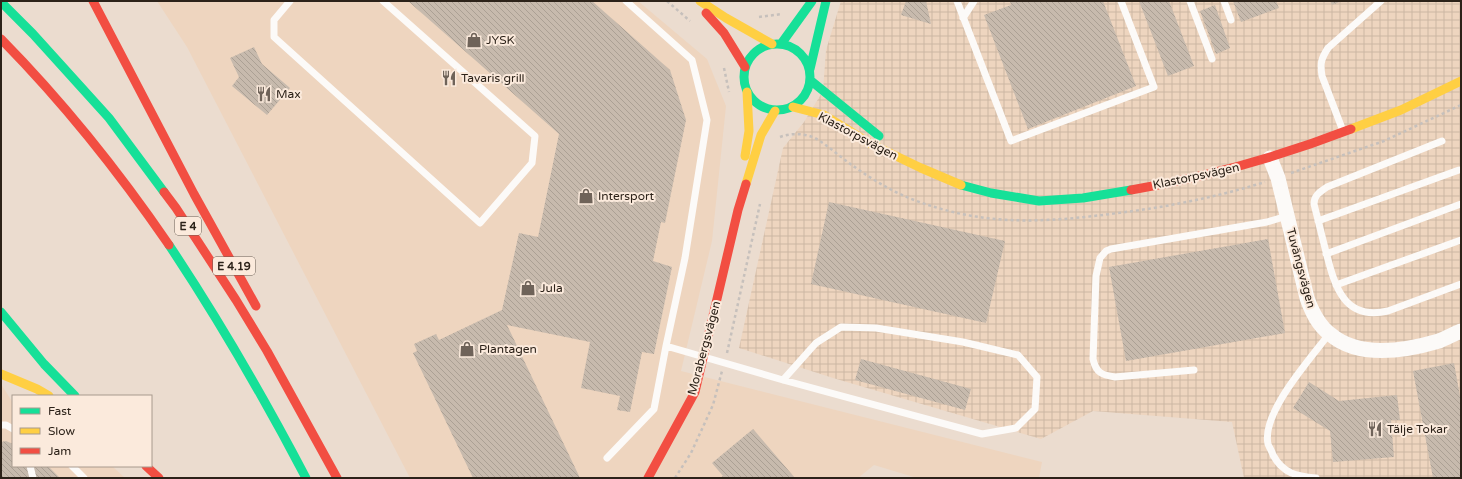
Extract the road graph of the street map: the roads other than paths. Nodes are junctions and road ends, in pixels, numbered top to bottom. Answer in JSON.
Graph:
{"nodes":[{"id":1,"x":93,"y":1,"type":"edge"},
{"id":2,"x":290,"y":1,"type":"edge"},
{"id":3,"x":383,"y":1,"type":"edge"},
{"id":4,"x":626,"y":1,"type":"edge"},
{"id":5,"x":695,"y":1,"type":"edge"},
{"id":6,"x":700,"y":1,"type":"edge"},
{"id":7,"x":812,"y":1,"type":"edge"},
{"id":8,"x":826,"y":1,"type":"edge"},
{"id":9,"x":956,"y":1,"type":"edge"},
{"id":10,"x":974,"y":1,"type":"edge"},
{"id":11,"x":1121,"y":1,"type":"edge"},
{"id":12,"x":1190,"y":1,"type":"edge"},
{"id":13,"x":1224,"y":1,"type":"edge"},
{"id":14,"x":1381,"y":1,"type":"edge"},
{"id":15,"x":1,"y":2,"type":"edge"},
{"id":16,"x":963,"y":18,"type":"junction"},
{"id":17,"x":1231,"y":20,"type":"dead end"},
{"id":18,"x":1,"y":39,"type":"edge"},
{"id":19,"x":777,"y":44,"type":"junction"},
{"id":20,"x":1212,"y":59,"type":"dead end"},
{"id":21,"x":745,"y":68,"type":"junction"},
{"id":22,"x":810,"y":69,"type":"junction"},
{"id":23,"x":810,"y":80,"type":"junction"},
{"id":24,"x":1461,"y":81,"type":"edge"},
{"id":25,"x":747,"y":92,"type":"junction"},
{"id":26,"x":793,"y":107,"type":"junction"},
{"id":27,"x":775,"y":111,"type":"junction"},
{"id":28,"x":1344,"y":132,"type":"junction"},
{"id":29,"x":1442,"y":141,"type":"dead end"},
{"id":30,"x":1270,"y":158,"type":"junction"},
{"id":31,"x":921,"y":168,"type":"junction"},
{"id":32,"x":1459,"y":170,"type":"dead end"},
{"id":33,"x":1461,"y":204,"type":"edge"},
{"id":34,"x":738,"y":210,"type":"junction"},
{"id":35,"x":1287,"y":216,"type":"junction"},
{"id":36,"x":1318,"y":221,"type":"junction"},
{"id":37,"x":1461,"y":240,"type":"edge"},
{"id":38,"x":1326,"y":254,"type":"junction"},
{"id":39,"x":1461,"y":284,"type":"edge"},
{"id":40,"x":1336,"y":285,"type":"junction"},
{"id":41,"x":1,"y":312,"type":"edge"},
{"id":42,"x":260,"y":314,"type":"dead end"},
{"id":43,"x":1461,"y":331,"type":"edge"},
{"id":44,"x":1330,"y":334,"type":"junction"},
{"id":45,"x":666,"y":346,"type":"junction"},
{"id":46,"x":704,"y":357,"type":"junction"},
{"id":47,"x":288,"y":370,"type":"dead end"},
{"id":48,"x":1194,"y":370,"type":"dead end"},
{"id":49,"x":1,"y":374,"type":"edge"},
{"id":50,"x":783,"y":380,"type":"junction"},
{"id":51,"x":47,"y":395,"type":"edge"},
{"id":52,"x":74,"y":395,"type":"edge"},
{"id":53,"x":1,"y":425,"type":"edge"},
{"id":54,"x":12,"y":428,"type":"edge"},
{"id":55,"x":607,"y":458,"type":"dead end"},
{"id":56,"x":30,"y":467,"type":"edge"},
{"id":57,"x":73,"y":467,"type":"edge"},
{"id":58,"x":147,"y":467,"type":"edge"},
{"id":59,"x":33,"y":478,"type":"edge"},
{"id":60,"x":84,"y":478,"type":"edge"},
{"id":61,"x":159,"y":478,"type":"edge"},
{"id":62,"x":306,"y":478,"type":"edge"},
{"id":63,"x":339,"y":478,"type":"edge"},
{"id":64,"x":648,"y":478,"type":"edge"},
{"id":65,"x":1316,"y":478,"type":"edge"}],
"edges":[{"from":1,"to":42,"type":"main road","number":"E 4.19"},
{"from":2,"to":3,"type":"lane"},
{"from":4,"to":45,"type":"lane"},
{"from":5,"to":21,"type":"main road"},
{"from":6,"to":19,"type":"main road"},
{"from":7,"to":19,"type":"main road"},
{"from":8,"to":22,"type":"main road"},
{"from":9,"to":16,"type":"lane"},
{"from":10,"to":16,"type":"lane"},
{"from":11,"to":16,"type":"lane"},
{"from":12,"to":20,"type":"lane"},
{"from":13,"to":17,"type":"lane"},
{"from":14,"to":28,"type":"lane"},
{"from":15,"to":63,"type":"main road","number":"E 4"},
{"from":18,"to":62,"type":"main road","number":"E 4"},
{"from":19,"to":21,"type":"main road"},
{"from":19,"to":22,"type":"main road"},
{"from":21,"to":25,"type":"main road"},
{"from":22,"to":23,"type":"main road"},
{"from":23,"to":26,"type":"main road"},
{"from":23,"to":31,"type":"main road","name":"Klastorpsvägen"},
{"from":24,"to":28,"type":"main road","name":"Klastorpsvägen"},
{"from":25,"to":27,"type":"main road"},
{"from":25,"to":34,"type":"main road","name":"Morabergsvägen"},
{"from":26,"to":27,"type":"main road"},
{"from":26,"to":31,"type":"main road","name":"Klastorpsvägen"},
{"from":27,"to":34,"type":"main road","name":"Morabergsvägen"},
{"from":28,"to":30,"type":"main road","name":"Klastorpsvägen"},
{"from":29,"to":36,"type":"lane"},
{"from":30,"to":31,"type":"main road","name":"Klastorpsvägen"},
{"from":30,"to":35,"type":"street","name":"Tuvängsvägen"},
{"from":32,"to":36,"type":"lane"},
{"from":33,"to":38,"type":"lane"},
{"from":34,"to":46,"type":"main road","name":"Morabergsvägen"},
{"from":35,"to":44,"type":"street","name":"Tuvängsvägen"},
{"from":35,"to":48,"type":"lane"},
{"from":36,"to":38,"type":"lane"},
{"from":37,"to":40,"type":"lane"},
{"from":38,"to":40,"type":"lane"},
{"from":39,"to":40,"type":"lane"},
{"from":41,"to":52,"type":"main road"},
{"from":43,"to":44,"type":"street","name":"Tuvängsvägen"},
{"from":44,"to":65,"type":"lane"},
{"from":45,"to":46,"type":"lane"},
{"from":45,"to":55,"type":"lane"},
{"from":46,"to":50,"type":"lane"},
{"from":46,"to":64,"type":"main road","name":"Morabergsvägen"},
{"from":47,"to":63,"type":"main road"},
{"from":49,"to":51,"type":"main road"},
{"from":50,"to":50,"type":"lane"},
{"from":53,"to":54,"type":"lane"},
{"from":56,"to":59,"type":"lane"},
{"from":57,"to":60,"type":"lane"},
{"from":58,"to":61,"type":"main road"}]}
